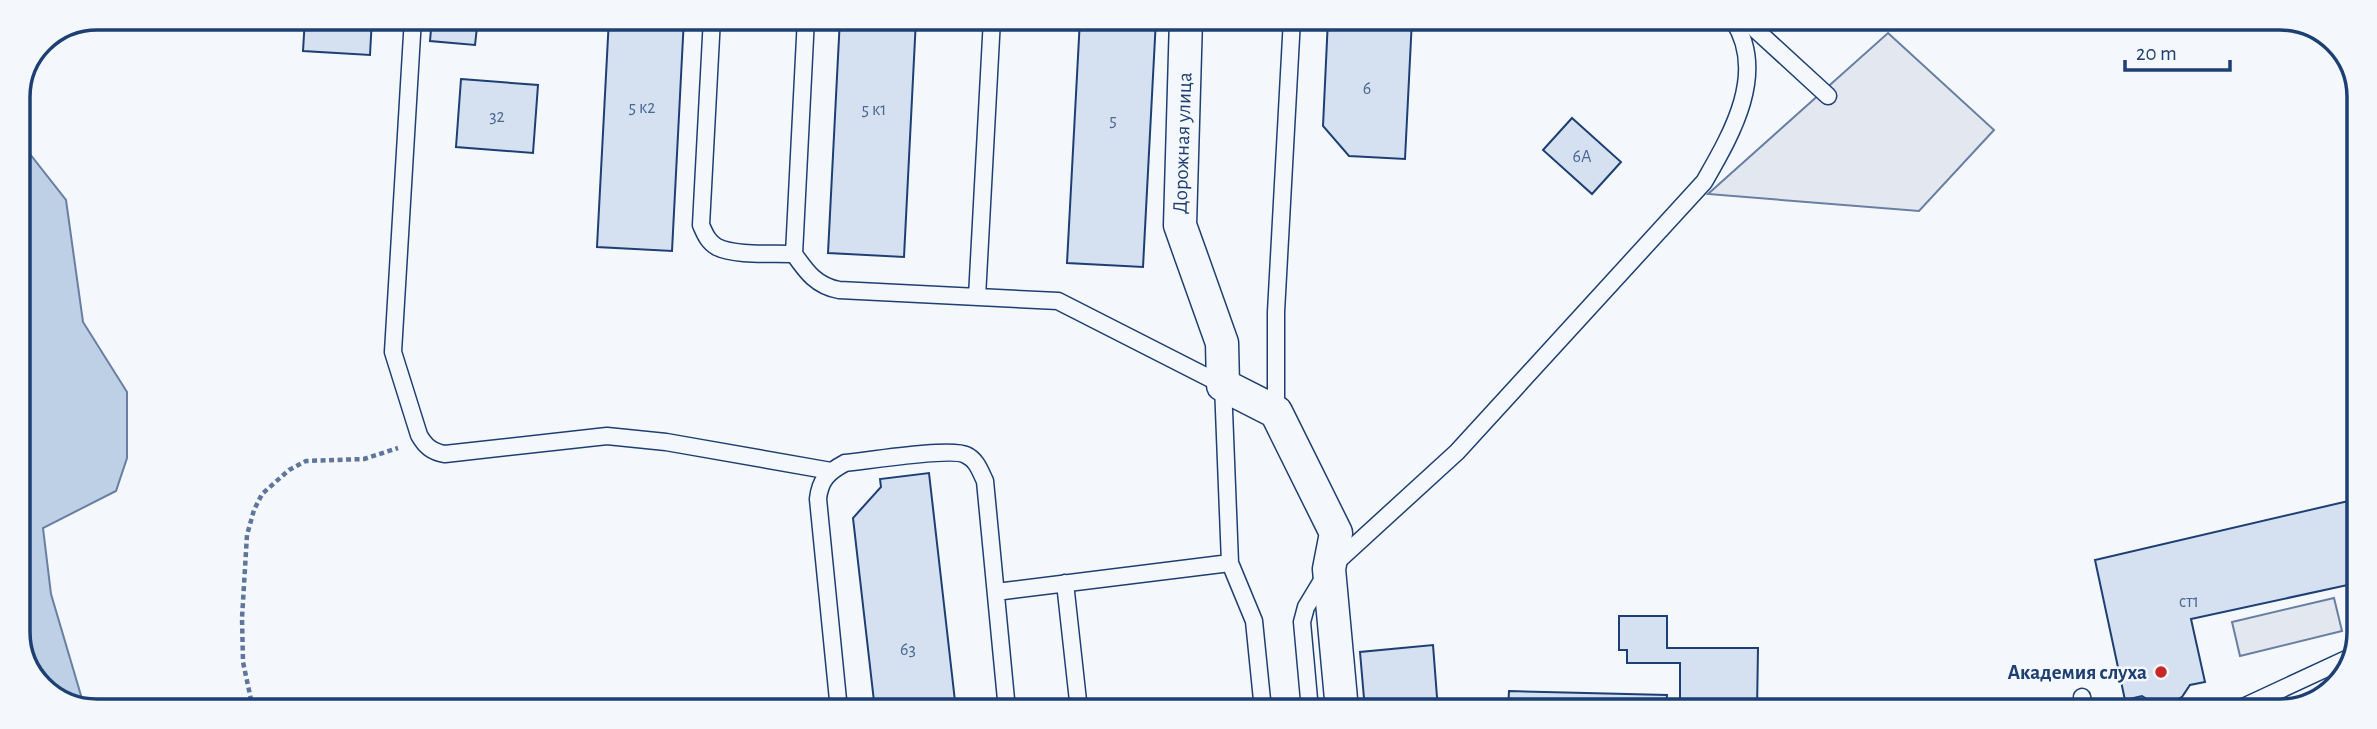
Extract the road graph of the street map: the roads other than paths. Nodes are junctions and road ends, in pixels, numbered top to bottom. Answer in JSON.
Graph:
{"nodes":[{"id":1,"x":412,"y":30,"type":"edge"},
{"id":2,"x":711,"y":30,"type":"edge"},
{"id":3,"x":805,"y":30,"type":"edge"},
{"id":4,"x":991,"y":30,"type":"edge"},
{"id":5,"x":1186,"y":30,"type":"edge"},
{"id":6,"x":1291,"y":30,"type":"edge"},
{"id":7,"x":1737,"y":30,"type":"edge"},
{"id":8,"x":1756,"y":30,"type":"edge"},
{"id":9,"x":1764,"y":30,"type":"edge"},
{"id":10,"x":1745,"y":51,"type":"junction"},
{"id":11,"x":1828,"y":96,"type":"dead end"},
{"id":12,"x":794,"y":254,"type":"junction"},
{"id":13,"x":977,"y":297,"type":"junction"},
{"id":14,"x":1223,"y":385,"type":"junction"},
{"id":15,"x":1276,"y":412,"type":"junction"},
{"id":16,"x":831,"y":471,"type":"junction"},
{"id":17,"x":1230,"y":563,"type":"junction"},
{"id":18,"x":1329,"y":569,"type":"junction"},
{"id":19,"x":1065,"y":583,"type":"junction"},
{"id":20,"x":996,"y":592,"type":"junction"},
{"id":21,"x":2340,"y":662,"type":"edge"},
{"id":22,"x":838,"y":699,"type":"edge"},
{"id":23,"x":1006,"y":699,"type":"edge"},
{"id":24,"x":1078,"y":699,"type":"edge"},
{"id":25,"x":1262,"y":699,"type":"edge"},
{"id":26,"x":1309,"y":699,"type":"edge"},
{"id":27,"x":1341,"y":699,"type":"edge"},
{"id":28,"x":2260,"y":699,"type":"edge"}],
"edges":[{"from":1,"to":16,"type":"lane"},
{"from":2,"to":12,"type":"lane"},
{"from":3,"to":12,"type":"lane"},
{"from":4,"to":13,"type":"lane"},
{"from":5,"to":14,"type":"street","name":"Дорожная улица"},
{"from":6,"to":15,"type":"lane"},
{"from":7,"to":10,"type":"lane"},
{"from":8,"to":10,"type":"lane"},
{"from":9,"to":11,"type":"lane"},
{"from":10,"to":18,"type":"lane"},
{"from":12,"to":13,"type":"lane"},
{"from":13,"to":14,"type":"lane"},
{"from":14,"to":15,"type":"street"},
{"from":14,"to":17,"type":"lane"},
{"from":15,"to":18,"type":"street"},
{"from":16,"to":20,"type":"lane"},
{"from":16,"to":22,"type":"lane"},
{"from":17,"to":19,"type":"lane"},
{"from":17,"to":25,"type":"lane"},
{"from":18,"to":26,"type":"lane"},
{"from":18,"to":27,"type":"street"},
{"from":19,"to":20,"type":"lane"},
{"from":19,"to":24,"type":"lane"},
{"from":20,"to":23,"type":"lane"},
{"from":21,"to":28,"type":"lane"}]}
